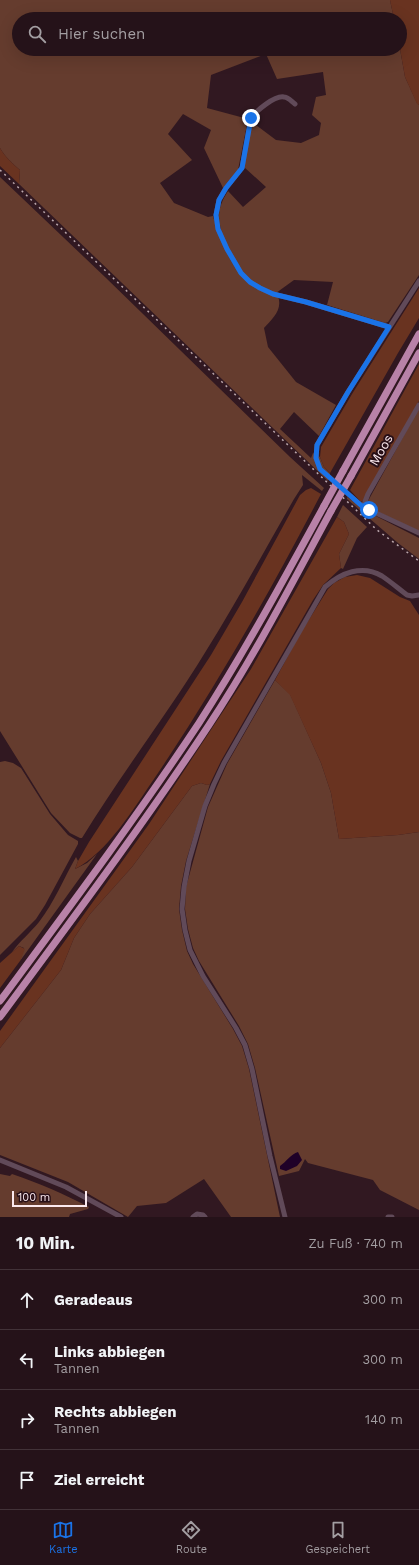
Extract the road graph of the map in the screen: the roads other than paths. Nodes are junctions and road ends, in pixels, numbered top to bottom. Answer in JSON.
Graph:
{"nodes":[{"id":1,"x":294,"y":104,"type":"dead end"},
{"id":2,"x":419,"y":281,"type":"edge"},
{"id":3,"x":389,"y":327,"type":"junction"},
{"id":4,"x":419,"y":334,"type":"edge"},
{"id":5,"x":419,"y":353,"type":"edge"},
{"id":6,"x":419,"y":405,"type":"edge"},
{"id":7,"x":363,"y":507,"type":"junction"},
{"id":8,"x":419,"y":533,"type":"edge"},
{"id":9,"x":419,"y":595,"type":"edge"},
{"id":10,"x":0,"y":1001,"type":"edge"},
{"id":11,"x":0,"y":1017,"type":"edge"},
{"id":12,"x":0,"y":1160,"type":"edge"},
{"id":13,"x":120,"y":1217,"type":"edge"},
{"id":14,"x":193,"y":1217,"type":"edge"},
{"id":15,"x":205,"y":1217,"type":"edge"},
{"id":16,"x":285,"y":1217,"type":"edge"},
{"id":17,"x":388,"y":1217,"type":"edge"},
{"id":18,"x":392,"y":1217,"type":"edge"}],
"edges":[{"from":1,"to":3,"type":"street"},
{"from":2,"to":3,"type":"street"},
{"from":3,"to":7,"type":"street"},
{"from":4,"to":10,"type":"highway","bridge":true},
{"from":5,"to":11,"type":"highway","bridge":true},
{"from":6,"to":7,"type":"street","name":"Moos"},
{"from":7,"to":8,"type":"street"},
{"from":9,"to":16,"type":"street"},
{"from":12,"to":13,"type":"street"},
{"from":14,"to":15,"type":"street"},
{"from":17,"to":18,"type":"street"}]}
